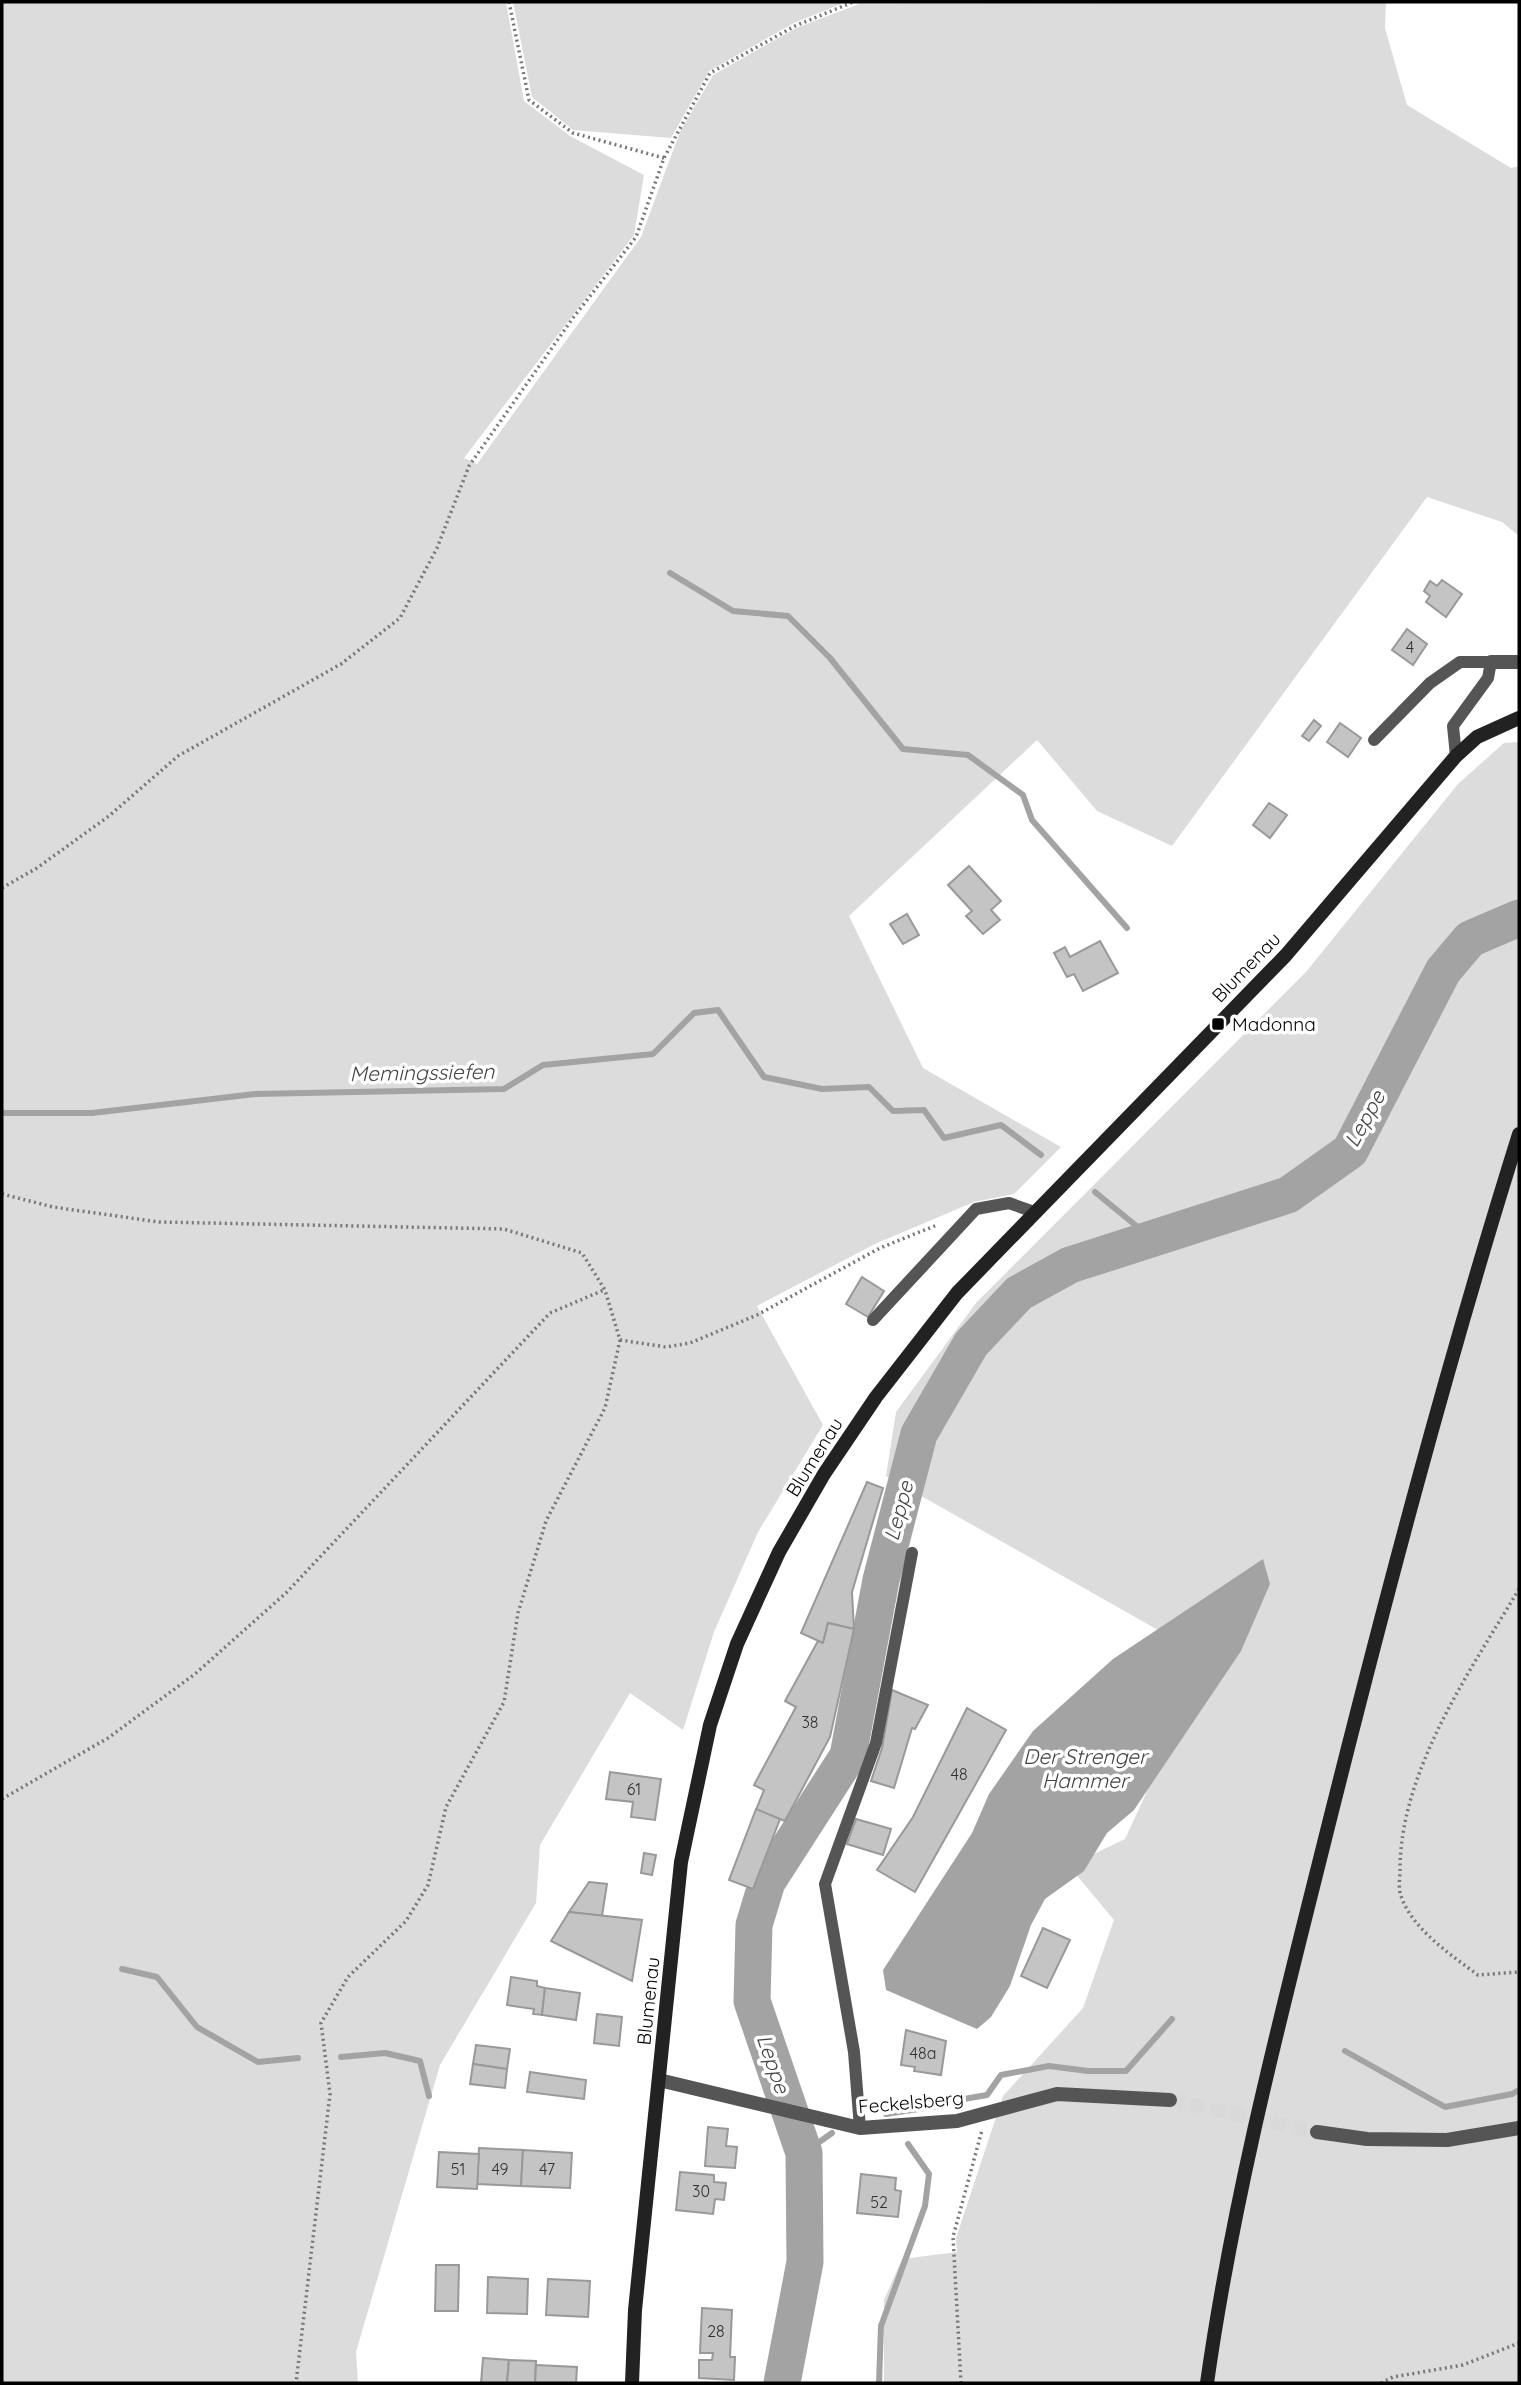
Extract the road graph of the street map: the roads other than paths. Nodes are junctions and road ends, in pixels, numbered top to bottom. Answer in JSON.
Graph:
{"nodes":[{"id":1,"x":1491,"y":662,"type":"junction"},
{"id":2,"x":1519,"y":662,"type":"edge"},
{"id":3,"x":1519,"y":718,"type":"edge"},
{"id":4,"x":1374,"y":740,"type":"dead end"},
{"id":5,"x":1456,"y":756,"type":"junction"},
{"id":6,"x":1519,"y":1134,"type":"edge"},
{"id":7,"x":1034,"y":1212,"type":"junction"},
{"id":8,"x":873,"y":1320,"type":"dead end"},
{"id":9,"x":912,"y":1553,"type":"dead end"},
{"id":10,"x":659,"y":2080,"type":"junction"},
{"id":11,"x":1170,"y":2100,"type":"tunnel mouth"},
{"id":12,"x":860,"y":2128,"type":"junction"},
{"id":13,"x":1519,"y":2128,"type":"edge"},
{"id":14,"x":1317,"y":2132,"type":"tunnel mouth"},
{"id":15,"x":632,"y":2383,"type":"edge"},
{"id":16,"x":1208,"y":2383,"type":"edge"}],
"edges":[{"from":1,"to":2,"type":"street"},
{"from":1,"to":4,"type":"lane"},
{"from":1,"to":5,"type":"lane"},
{"from":3,"to":5,"type":"main road","name":"Blumenau"},
{"from":5,"to":7,"type":"main road","name":"Blumenau"},
{"from":6,"to":16,"type":"main road"},
{"from":7,"to":8,"type":"lane"},
{"from":7,"to":10,"type":"main road","name":"Blumenau"},
{"from":9,"to":12,"type":"lane"},
{"from":10,"to":12,"type":"street","name":"Feckelsberg"},
{"from":10,"to":15,"type":"main road","name":"Blumenau"},
{"from":11,"to":12,"type":"street","name":"Feckelsberg"},
{"from":13,"to":14,"type":"street"}]}
